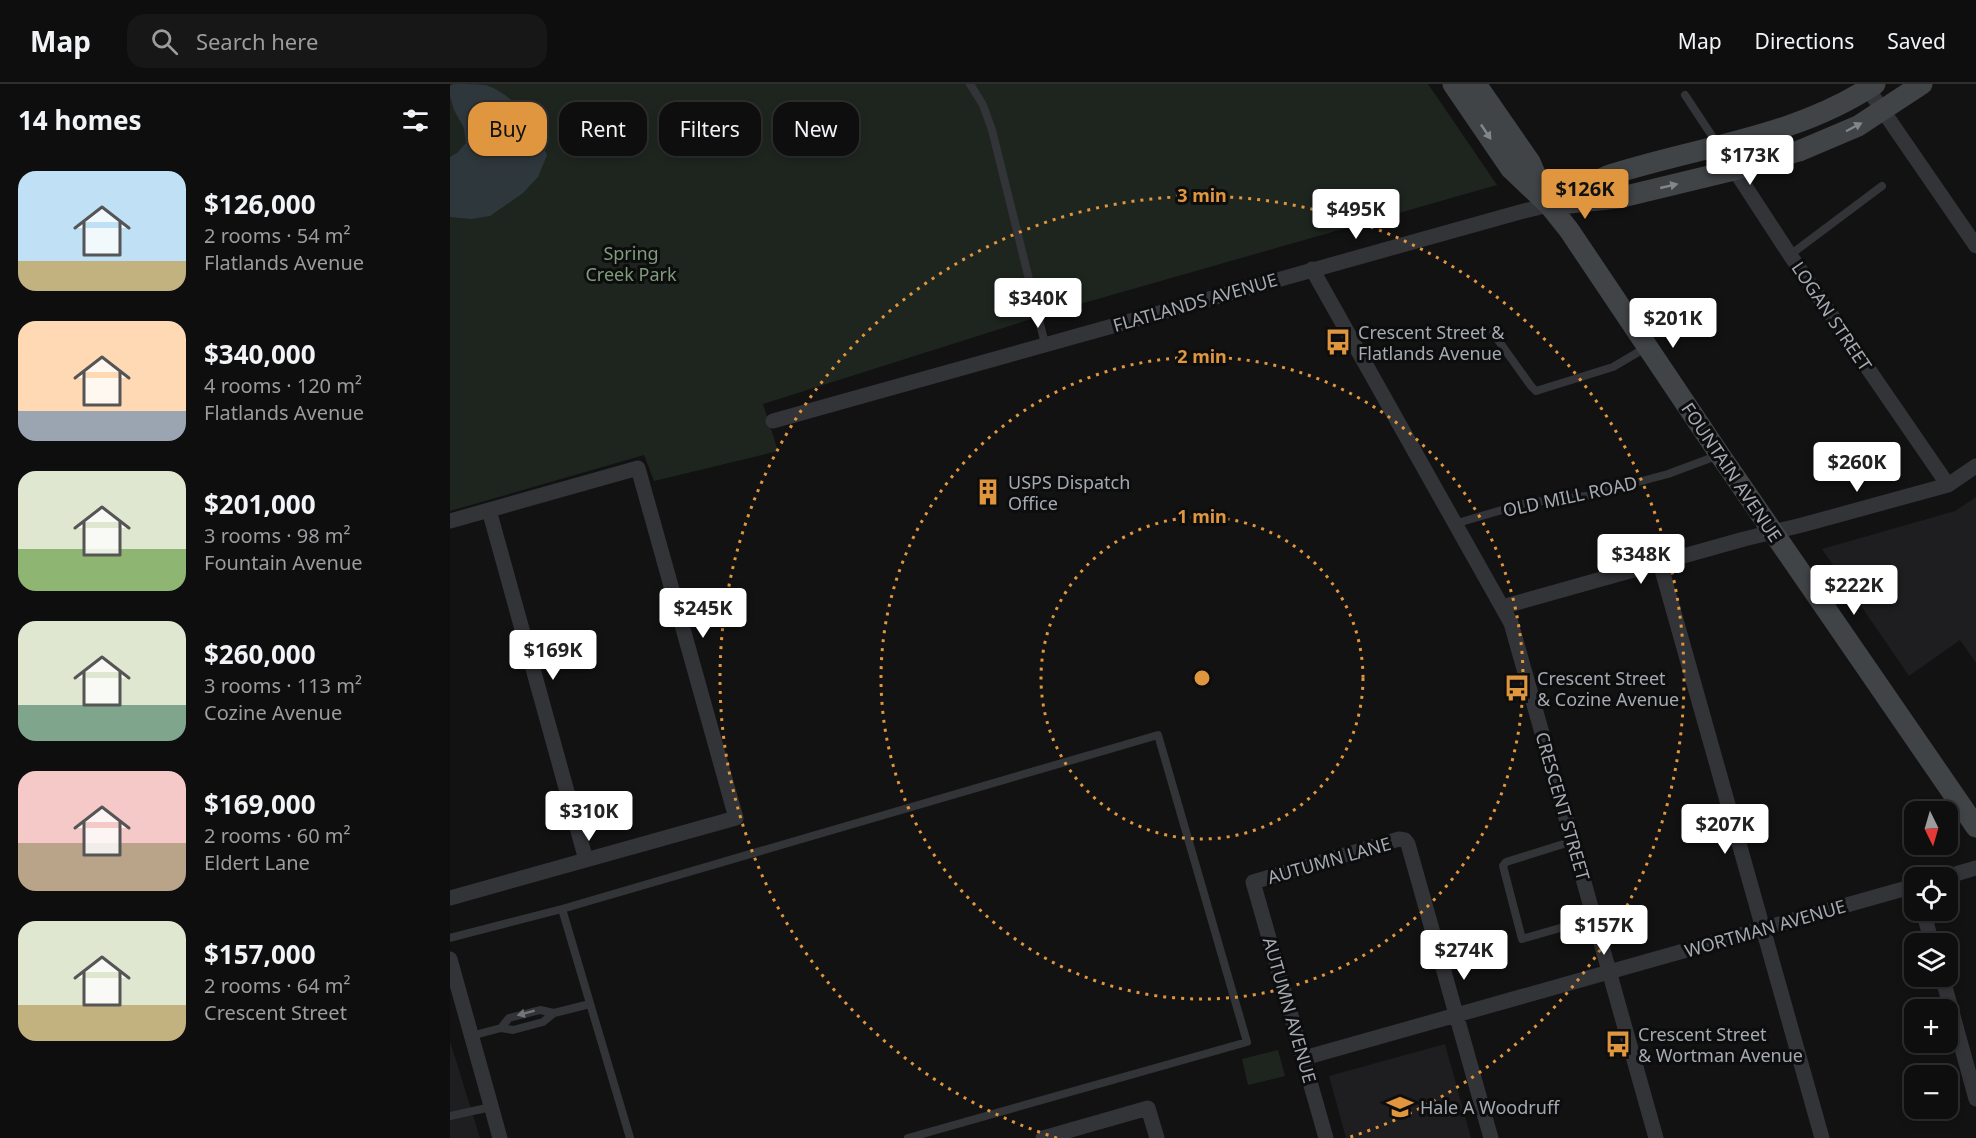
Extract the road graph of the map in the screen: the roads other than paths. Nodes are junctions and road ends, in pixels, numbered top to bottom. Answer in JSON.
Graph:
{"nodes":[{"id":1,"x":970,"y":84,"type":"edge"},
{"id":2,"x":1453,"y":84,"type":"edge"},
{"id":3,"x":1476,"y":84,"type":"edge"},
{"id":4,"x":1922,"y":84,"type":"edge"},
{"id":5,"x":1871,"y":86,"type":"edge"},
{"id":6,"x":1685,"y":94,"type":"dead end"},
{"id":7,"x":1883,"y":111,"type":"junction"},
{"id":8,"x":1719,"y":146,"type":"junction"},
{"id":9,"x":1734,"y":170,"type":"junction"},
{"id":10,"x":1882,"y":186,"type":"dead end"},
{"id":11,"x":1549,"y":205,"type":"junction"},
{"id":12,"x":1976,"y":246,"type":"edge"},
{"id":13,"x":1790,"y":255,"type":"junction"},
{"id":14,"x":1311,"y":269,"type":"junction"},
{"id":15,"x":1493,"y":333,"type":"dead end"},
{"id":16,"x":1045,"y":344,"type":"junction"},
{"id":17,"x":1648,"y":346,"type":"junction"},
{"id":18,"x":773,"y":421,"type":"dead end"},
{"id":19,"x":1719,"y":455,"type":"junction"},
{"id":20,"x":1976,"y":466,"type":"edge"},
{"id":21,"x":1948,"y":485,"type":"junction"},
{"id":22,"x":489,"y":510,"type":"junction"},
{"id":23,"x":450,"y":521,"type":"edge"},
{"id":24,"x":1454,"y":524,"type":"junction"},
{"id":25,"x":1773,"y":532,"type":"junction"},
{"id":26,"x":1660,"y":563,"type":"junction"},
{"id":27,"x":1502,"y":607,"type":"junction"},
{"id":28,"x":1976,"y":827,"type":"edge"},
{"id":29,"x":1573,"y":841,"type":"junction"},
{"id":30,"x":586,"y":860,"type":"junction"},
{"id":31,"x":1976,"y":868,"type":"edge"},
{"id":32,"x":1958,"y":873,"type":"edge"},
{"id":33,"x":1253,"y":882,"type":"joint"},
{"id":34,"x":1904,"y":889,"type":"edge"},
{"id":35,"x":450,"y":898,"type":"edge"},
{"id":36,"x":562,"y":909,"type":"junction"},
{"id":37,"x":1595,"y":918,"type":"junction"},
{"id":38,"x":1763,"y":928,"type":"junction"},
{"id":39,"x":450,"y":938,"type":"edge"},
{"id":40,"x":450,"y":959,"type":"edge"},
{"id":41,"x":1610,"y":972,"type":"junction"},
{"id":42,"x":1945,"y":987,"type":"edge"},
{"id":43,"x":590,"y":1004,"type":"junction"},
{"id":44,"x":554,"y":1013,"type":"junction"},
{"id":45,"x":1457,"y":1015,"type":"junction"},
{"id":46,"x":501,"y":1028,"type":"junction"},
{"id":47,"x":471,"y":1036,"type":"junction"},
{"id":48,"x":1304,"y":1058,"type":"junction"},
{"id":49,"x":1976,"y":1099,"type":"edge"},
{"id":50,"x":491,"y":1107,"type":"junction"},
{"id":51,"x":450,"y":1116,"type":"edge"},
{"id":52,"x":500,"y":1138,"type":"edge"},
{"id":53,"x":630,"y":1138,"type":"edge"},
{"id":54,"x":908,"y":1138,"type":"edge"},
{"id":55,"x":1043,"y":1138,"type":"edge"},
{"id":56,"x":1157,"y":1138,"type":"edge"},
{"id":57,"x":1326,"y":1138,"type":"edge"},
{"id":58,"x":1491,"y":1138,"type":"edge"},
{"id":59,"x":1656,"y":1138,"type":"edge"},
{"id":60,"x":1822,"y":1138,"type":"edge"}],
"edges":[{"from":1,"to":16,"type":"lane"},
{"from":2,"to":11,"type":"main road","name":"FOUNTAIN AVENUE","one_way":true},
{"from":3,"to":11,"type":"main road","name":"FOUNTAIN AVENUE"},
{"from":4,"to":7,"type":"main road","name":"FLATLANDS AVENUE"},
{"from":5,"to":7,"type":"street"},
{"from":5,"to":8,"type":"main road","name":"FLATLANDS AVENUE"},
{"from":6,"to":8,"type":"lane"},
{"from":9,"to":7,"type":"main road","name":"FLATLANDS AVENUE","one_way":true},
{"from":7,"to":12,"type":"street"},
{"from":8,"to":9,"type":"street","name":"LOGAN STREET"},
{"from":8,"to":11,"type":"main road","name":"FLATLANDS AVENUE"},
{"from":11,"to":9,"type":"main road","name":"FLATLANDS AVENUE","one_way":true},
{"from":9,"to":13,"type":"street","name":"LOGAN STREET"},
{"from":10,"to":13,"type":"lane"},
{"from":11,"to":14,"type":"street","name":"FLATLANDS AVENUE"},
{"from":11,"to":17,"type":"main road","name":"FOUNTAIN AVENUE"},
{"from":13,"to":21,"type":"street","name":"LOGAN STREET"},
{"from":14,"to":16,"type":"street","name":"FLATLANDS AVENUE"},
{"from":14,"to":24,"type":"street","name":"CRESCENT STREET"},
{"from":15,"to":17,"type":"lane"},
{"from":16,"to":18,"type":"street","name":"FLATLANDS AVENUE"},
{"from":17,"to":19,"type":"main road","name":"FOUNTAIN AVENUE"},
{"from":19,"to":24,"type":"lane","name":"OLD MILL ROAD"},
{"from":19,"to":25,"type":"main road","name":"FOUNTAIN AVENUE"},
{"from":20,"to":21,"type":"street"},
{"from":21,"to":25,"type":"street"},
{"from":22,"to":23,"type":"street"},
{"from":22,"to":30,"type":"street"},
{"from":22,"to":30,"type":"street"},
{"from":24,"to":27,"type":"street","name":"CRESCENT STREET"},
{"from":25,"to":26,"type":"street"},
{"from":25,"to":28,"type":"main road","name":"FOUNTAIN AVENUE"},
{"from":26,"to":27,"type":"street"},
{"from":26,"to":38,"type":"street"},
{"from":27,"to":29,"type":"street","name":"CRESCENT STREET"},
{"from":29,"to":37,"type":"street","name":"CRESCENT STREET"},
{"from":29,"to":37,"type":"lane"},
{"from":30,"to":35,"type":"street"},
{"from":31,"to":32,"type":"street"},
{"from":33,"to":45,"type":"street","name":"AUTUMN LANE"},
{"from":33,"to":48,"type":"street","name":"AUTUMN AVENUE"},
{"from":34,"to":38,"type":"street","name":"WORTMAN AVENUE"},
{"from":36,"to":39,"type":"lane"},
{"from":36,"to":43,"type":"lane"},
{"from":36,"to":54,"type":"lane"},
{"from":37,"to":41,"type":"street","name":"CRESCENT STREET"},
{"from":38,"to":41,"type":"street","name":"WORTMAN AVENUE"},
{"from":38,"to":60,"type":"street"},
{"from":40,"to":47,"type":"street"},
{"from":41,"to":45,"type":"street","name":"WORTMAN AVENUE"},
{"from":41,"to":59,"type":"street","name":"CRESCENT STREET"},
{"from":42,"to":49,"type":"street"},
{"from":43,"to":44,"type":"lane"},
{"from":43,"to":53,"type":"lane"},
{"from":44,"to":46,"type":"lane"},
{"from":44,"to":46,"type":"lane","one_way":true},
{"from":45,"to":48,"type":"street","name":"WORTMAN AVENUE"},
{"from":45,"to":58,"type":"street"},
{"from":46,"to":47,"type":"lane"},
{"from":47,"to":50,"type":"street"},
{"from":48,"to":57,"type":"street","name":"AUTUMN AVENUE"},
{"from":50,"to":51,"type":"lane"},
{"from":50,"to":52,"type":"street"},
{"from":55,"to":56,"type":"street"}]}
